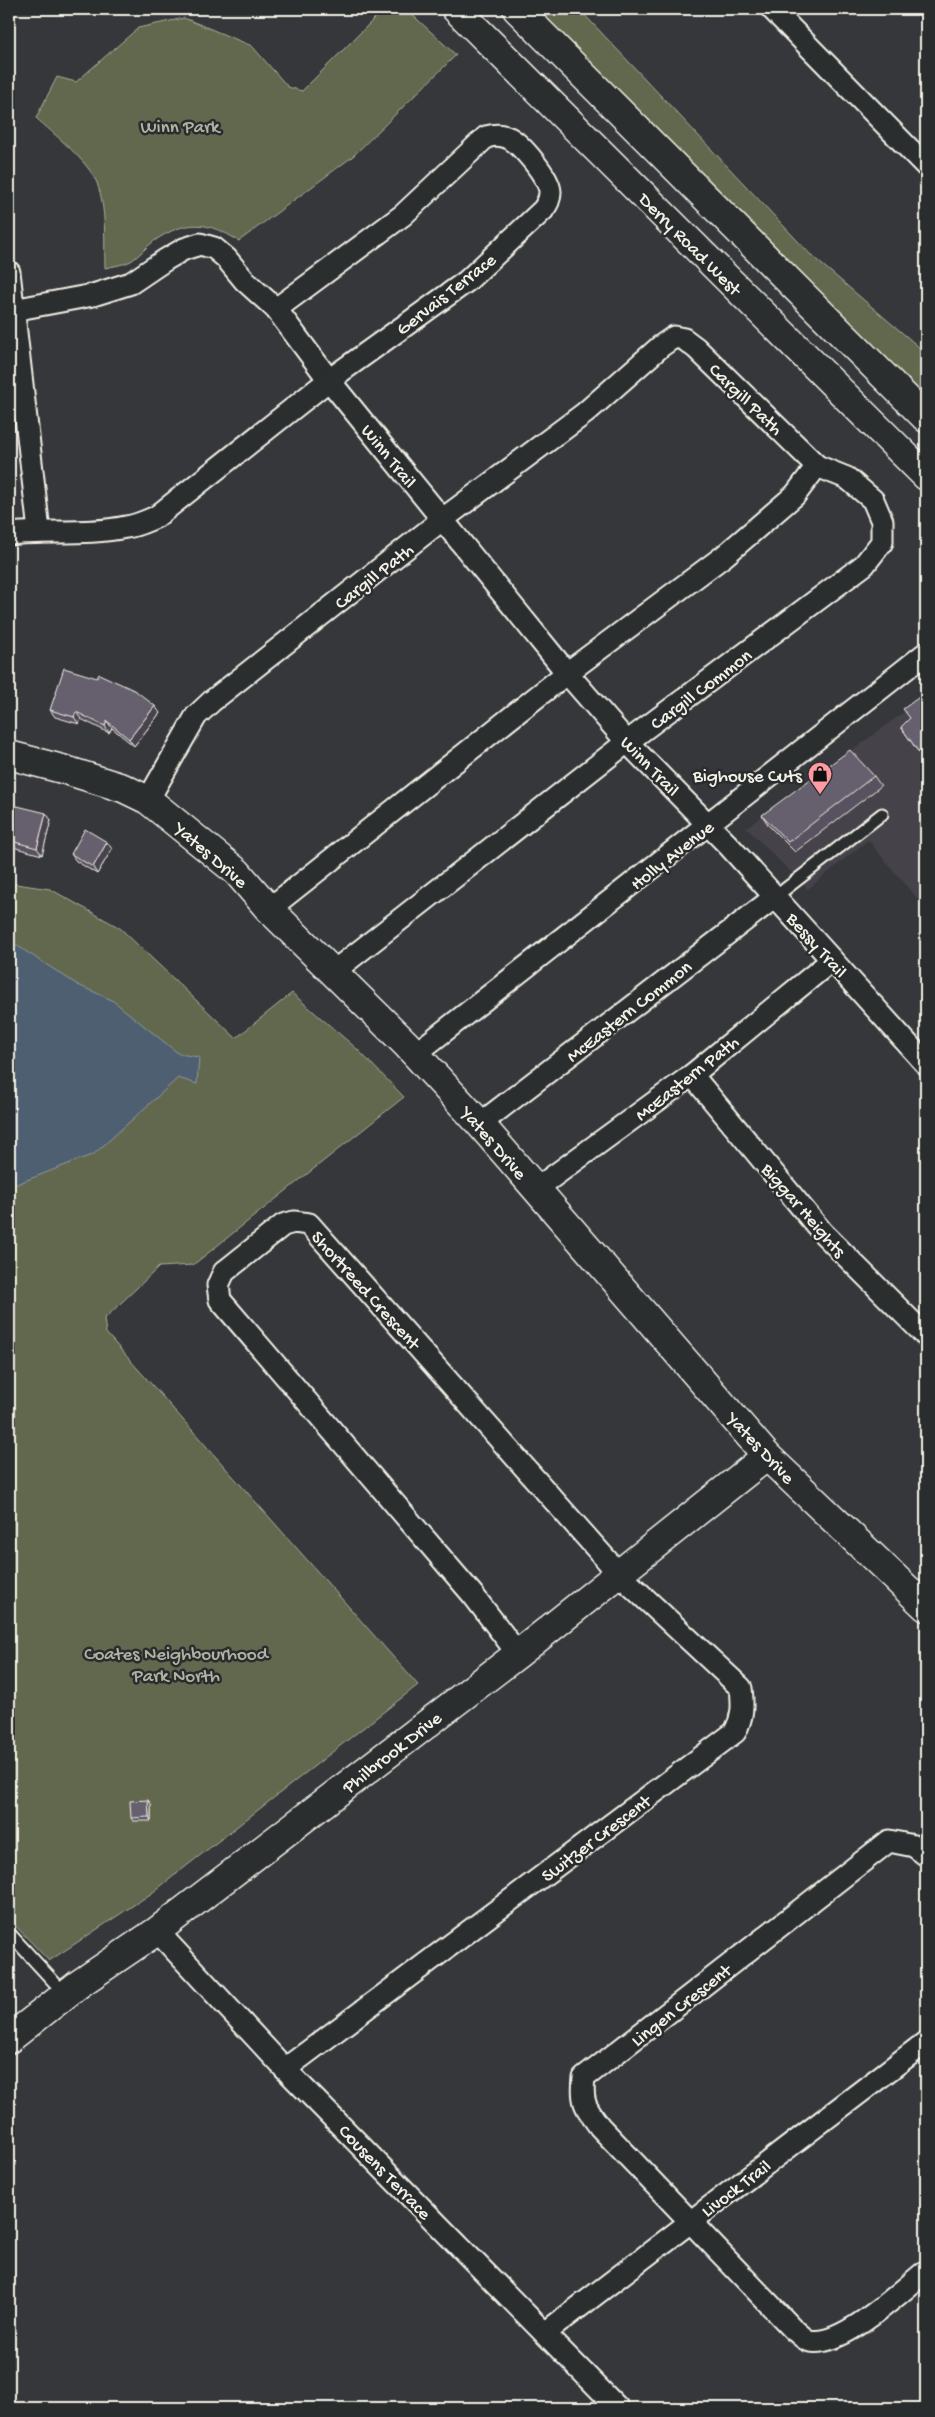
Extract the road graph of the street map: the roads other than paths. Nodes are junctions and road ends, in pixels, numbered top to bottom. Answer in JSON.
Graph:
{"nodes":[{"id":1,"x":456,"y":9,"type":"edge"},
{"id":2,"x":517,"y":9,"type":"edge"},
{"id":3,"x":772,"y":9,"type":"edge"},
{"id":4,"x":926,"y":166,"type":"edge"},
{"id":5,"x":9,"y":272,"type":"edge"},
{"id":6,"x":276,"y":309,"type":"junction"},
{"id":7,"x":13,"y":310,"type":"junction"},
{"id":8,"x":329,"y":380,"type":"junction"},
{"id":9,"x":926,"y":418,"type":"edge"},
{"id":10,"x":817,"y":466,"type":"junction"},
{"id":11,"x":926,"y":476,"type":"edge"},
{"id":12,"x":443,"y":520,"type":"junction"},
{"id":13,"x":39,"y":531,"type":"junction"},
{"id":14,"x":9,"y":534,"type":"edge"},
{"id":15,"x":926,"y":653,"type":"edge"},
{"id":16,"x":567,"y":673,"type":"junction"},
{"id":17,"x":627,"y":742,"type":"junction"},
{"id":18,"x":9,"y":755,"type":"edge"},
{"id":19,"x":148,"y":800,"type":"junction"},
{"id":20,"x":882,"y":814,"type":"dead end"},
{"id":21,"x":708,"y":824,"type":"junction"},
{"id":22,"x":775,"y":897,"type":"junction"},
{"id":23,"x":269,"y":909,"type":"junction"},
{"id":24,"x":832,"y":960,"type":"junction"},
{"id":25,"x":333,"y":972,"type":"junction"},
{"id":26,"x":415,"y":1054,"type":"junction"},
{"id":27,"x":926,"y":1064,"type":"edge"},
{"id":28,"x":692,"y":1075,"type":"junction"},
{"id":29,"x":480,"y":1124,"type":"junction"},
{"id":30,"x":536,"y":1189,"type":"junction"},
{"id":31,"x":926,"y":1336,"type":"edge"},
{"id":32,"x":767,"y":1456,"type":"junction"},
{"id":33,"x":620,"y":1575,"type":"junction"},
{"id":34,"x":926,"y":1607,"type":"edge"},
{"id":35,"x":518,"y":1654,"type":"junction"},
{"id":36,"x":926,"y":1855,"type":"edge"},
{"id":37,"x":157,"y":1931,"type":"junction"},
{"id":38,"x":9,"y":1933,"type":"edge"},
{"id":39,"x":66,"y":1995,"type":"junction"},
{"id":40,"x":9,"y":2039,"type":"edge"},
{"id":41,"x":926,"y":2042,"type":"edge"},
{"id":42,"x":285,"y":2069,"type":"junction"},
{"id":43,"x":690,"y":2222,"type":"junction"},
{"id":44,"x":926,"y":2272,"type":"edge"},
{"id":45,"x":545,"y":2334,"type":"junction"},
{"id":46,"x":618,"y":2408,"type":"edge"}],
"edges":[{"from":1,"to":11,"type":"street","name":"Derry Road West"},
{"from":2,"to":9,"type":"street"},
{"from":3,"to":4,"type":"street"},
{"from":5,"to":7,"type":"street"},
{"from":6,"to":7,"type":"street","name":"Winn Trail"},
{"from":6,"to":8,"type":"street","name":"Winn Trail"},
{"from":6,"to":8,"type":"street","name":"Gervais Terrace"},
{"from":7,"to":13,"type":"street"},
{"from":8,"to":12,"type":"street","name":"Winn Trail"},
{"from":8,"to":13,"type":"street","name":"Gervais Terrace"},
{"from":10,"to":12,"type":"street","name":"Cargill Path"},
{"from":10,"to":16,"type":"street"},
{"from":10,"to":17,"type":"street","name":"Cargill Common"},
{"from":12,"to":16,"type":"street","name":"Winn Trail"},
{"from":12,"to":19,"type":"street","name":"Cargill Path"},
{"from":13,"to":14,"type":"street","name":"Gervais Terrace"},
{"from":15,"to":21,"type":"street","name":"Holly Avenue"},
{"from":16,"to":17,"type":"street","name":"Winn Trail"},
{"from":16,"to":23,"type":"street"},
{"from":17,"to":21,"type":"street","name":"Winn Trail"},
{"from":17,"to":25,"type":"street","name":"Cargill Common"},
{"from":18,"to":19,"type":"street","name":"Yates Drive"},
{"from":19,"to":23,"type":"street","name":"Yates Drive"},
{"from":20,"to":22,"type":"lane"},
{"from":21,"to":22,"type":"street","name":"Bessy Trail"},
{"from":21,"to":26,"type":"street","name":"Holly Avenue"},
{"from":22,"to":24,"type":"street","name":"Bessy Trail"},
{"from":22,"to":29,"type":"street","name":"McEastern Common"},
{"from":23,"to":25,"type":"street","name":"Yates Drive"},
{"from":24,"to":27,"type":"street","name":"Bessy Trail"},
{"from":24,"to":28,"type":"street","name":"McEastern Path"},
{"from":25,"to":26,"type":"street","name":"Yates Drive"},
{"from":26,"to":29,"type":"street","name":"Yates Drive"},
{"from":28,"to":30,"type":"street","name":"McEastern Path"},
{"from":28,"to":31,"type":"street","name":"Biggar Heights"},
{"from":29,"to":30,"type":"street","name":"Yates Drive"},
{"from":30,"to":32,"type":"street","name":"Yates Drive"},
{"from":32,"to":33,"type":"street","name":"Philbrook Drive"},
{"from":32,"to":34,"type":"street","name":"Yates Drive"},
{"from":33,"to":35,"type":"street","name":"Philbrook Drive"},
{"from":33,"to":35,"type":"street","name":"Shortreed Crescent"},
{"from":33,"to":42,"type":"street","name":"Switzer Crescent"},
{"from":35,"to":37,"type":"street","name":"Philbrook Drive"},
{"from":36,"to":43,"type":"street","name":"Lingen Crescent"},
{"from":37,"to":39,"type":"street","name":"Philbrook Drive"},
{"from":37,"to":42,"type":"street","name":"Cousens Terrace"},
{"from":38,"to":39,"type":"lane"},
{"from":39,"to":40,"type":"street","name":"Philbrook Drive"},
{"from":41,"to":43,"type":"street","name":"Livock Trail"},
{"from":42,"to":45,"type":"street","name":"Cousens Terrace"},
{"from":43,"to":44,"type":"street"},
{"from":43,"to":45,"type":"street","name":"Livock Trail"},
{"from":45,"to":46,"type":"street","name":"Cousens Terrace"}]}
